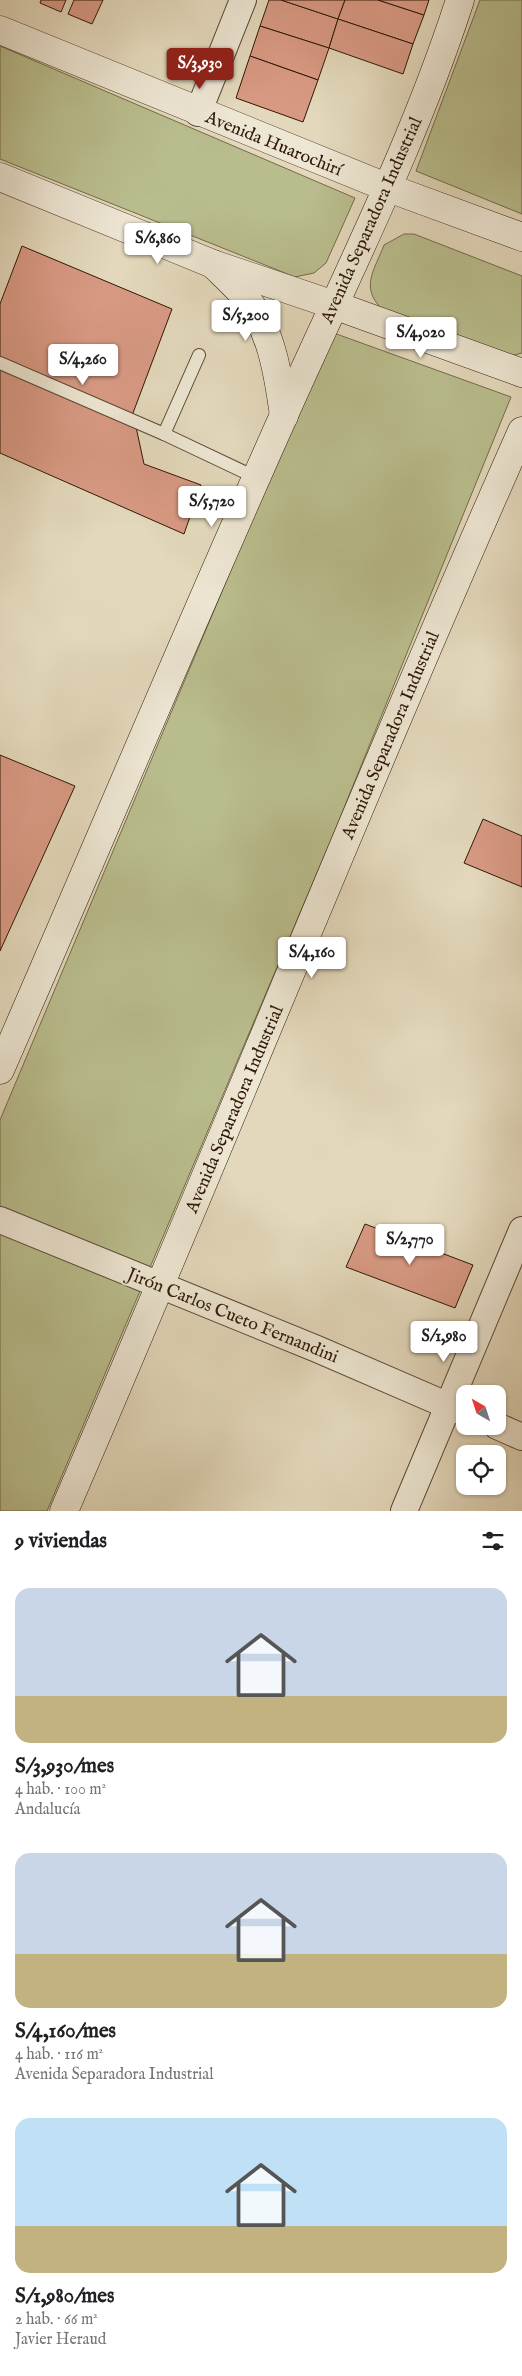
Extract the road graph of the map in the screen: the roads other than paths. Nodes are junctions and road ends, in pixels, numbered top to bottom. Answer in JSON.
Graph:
{"nodes":[{"id":1,"x":243,"y":0,"type":"edge"},
{"id":2,"x":460,"y":0,"type":"edge"},
{"id":3,"x":0,"y":30,"type":"edge"},
{"id":4,"x":198,"y":113,"type":"junction"},
{"id":5,"x":0,"y":177,"type":"edge"},
{"id":6,"x":386,"y":187,"type":"junction"},
{"id":7,"x":521,"y":236,"type":"edge"},
{"id":8,"x":213,"y":264,"type":"junction"},
{"id":9,"x":334,"y":305,"type":"junction"},
{"id":10,"x":199,"y":355,"type":"dead end"},
{"id":11,"x":0,"y":363,"type":"edge"},
{"id":12,"x":522,"y":373,"type":"edge"},
{"id":13,"x":284,"y":416,"type":"junction"},
{"id":14,"x":522,"y":431,"type":"edge"},
{"id":15,"x":164,"y":434,"type":"junction"},
{"id":16,"x":257,"y":478,"type":"junction"},
{"id":17,"x":2,"y":1056,"type":"edge"},
{"id":18,"x":0,"y":1220,"type":"edge"},
{"id":19,"x":522,"y":1230,"type":"edge"},
{"id":20,"x":161,"y":1286,"type":"junction"},
{"id":21,"x":466,"y":1385,"type":"edge"},
{"id":22,"x":456,"y":1409,"type":"edge"},
{"id":23,"x":456,"y":1411,"type":"edge"},
{"id":24,"x":506,"y":1430,"type":"edge"},
{"id":25,"x":522,"y":1437,"type":"edge"},
{"id":26,"x":64,"y":1511,"type":"edge"},
{"id":27,"x":404,"y":1511,"type":"edge"}],
"edges":[{"from":1,"to":4,"type":"street"},
{"from":2,"to":6,"type":"main road","name":"Avenida Separadora Industrial"},
{"from":3,"to":4,"type":"main road","name":"Avenida Huarochirí"},
{"from":4,"to":6,"type":"main road","name":"Avenida Huarochirí"},
{"from":5,"to":8,"type":"main road"},
{"from":6,"to":7,"type":"main road","name":"Avenida Huarochirí"},
{"from":6,"to":9,"type":"main road","name":"Avenida Separadora Industrial"},
{"from":8,"to":9,"type":"main road"},
{"from":8,"to":13,"type":"main road"},
{"from":9,"to":12,"type":"main road"},
{"from":9,"to":13,"type":"main road","name":"Avenida Separadora Industrial"},
{"from":10,"to":15,"type":"lane"},
{"from":11,"to":15,"type":"lane"},
{"from":13,"to":16,"type":"main road","name":"Avenida Separadora Industrial"},
{"from":14,"to":20,"type":"main road","name":"Avenida Separadora Industrial"},
{"from":15,"to":16,"type":"lane"},
{"from":16,"to":17,"type":"main road","name":"Avenida Separadora Industrial"},
{"from":18,"to":20,"type":"street","name":"Jirón Carlos Cueto Fernandini"},
{"from":19,"to":21,"type":"street"},
{"from":20,"to":22,"type":"street","name":"Jirón Carlos Cueto Fernandini"},
{"from":20,"to":26,"type":"main road","name":"Avenida Separadora Industrial"},
{"from":23,"to":27,"type":"street"},
{"from":24,"to":25,"type":"street"}]}
